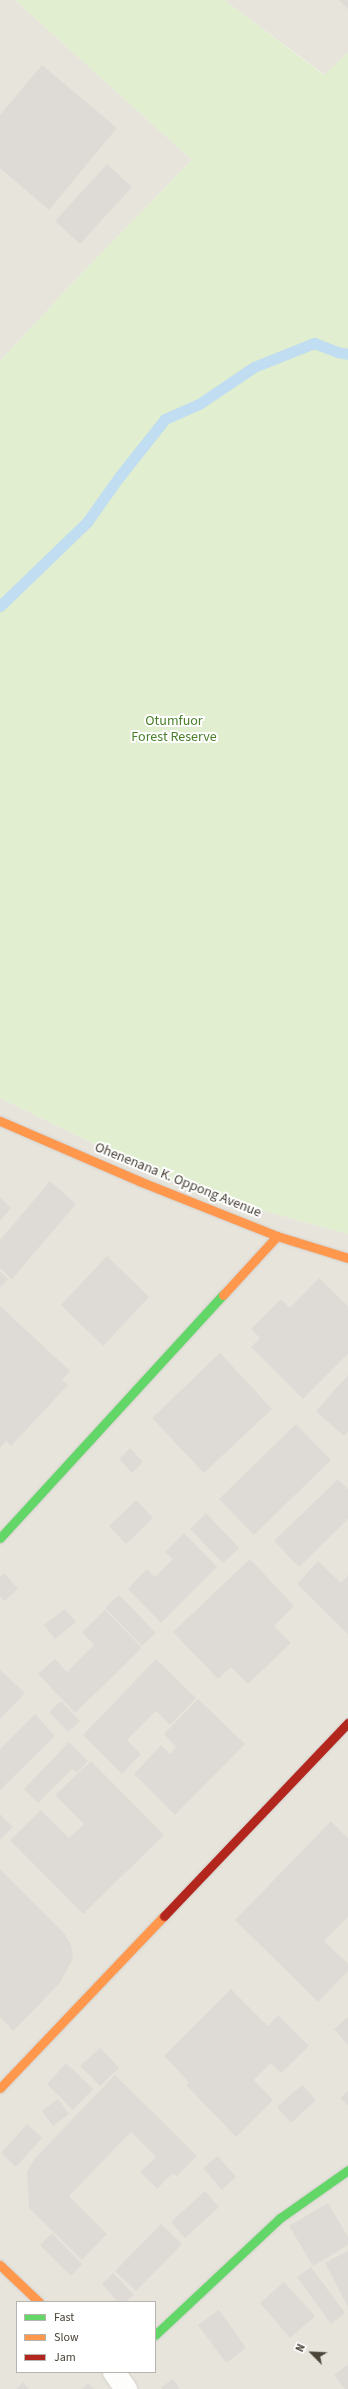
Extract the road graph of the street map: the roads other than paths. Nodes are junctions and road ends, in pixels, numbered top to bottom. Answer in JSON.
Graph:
{"nodes":[{"id":1,"x":0,"y":1121,"type":"edge"},
{"id":2,"x":277,"y":1236,"type":"junction"},
{"id":3,"x":348,"y":1258,"type":"edge"},
{"id":4,"x":0,"y":1538,"type":"edge"},
{"id":5,"x":348,"y":1723,"type":"edge"},
{"id":6,"x":0,"y":2088,"type":"edge"},
{"id":7,"x":348,"y":2170,"type":"edge"},
{"id":8,"x":0,"y":2265,"type":"edge"},
{"id":9,"x":38,"y":2301,"type":"edge"},
{"id":10,"x":156,"y":2334,"type":"edge"}],
"edges":[{"from":1,"to":2,"type":"street","name":"Ohenenana K. Oppong Avenue"},
{"from":2,"to":3,"type":"street","name":"Ohenenana K. Oppong Avenue"},
{"from":2,"to":4,"type":"street"},
{"from":5,"to":6,"type":"street"},
{"from":7,"to":10,"type":"street"},
{"from":8,"to":9,"type":"street"}]}
